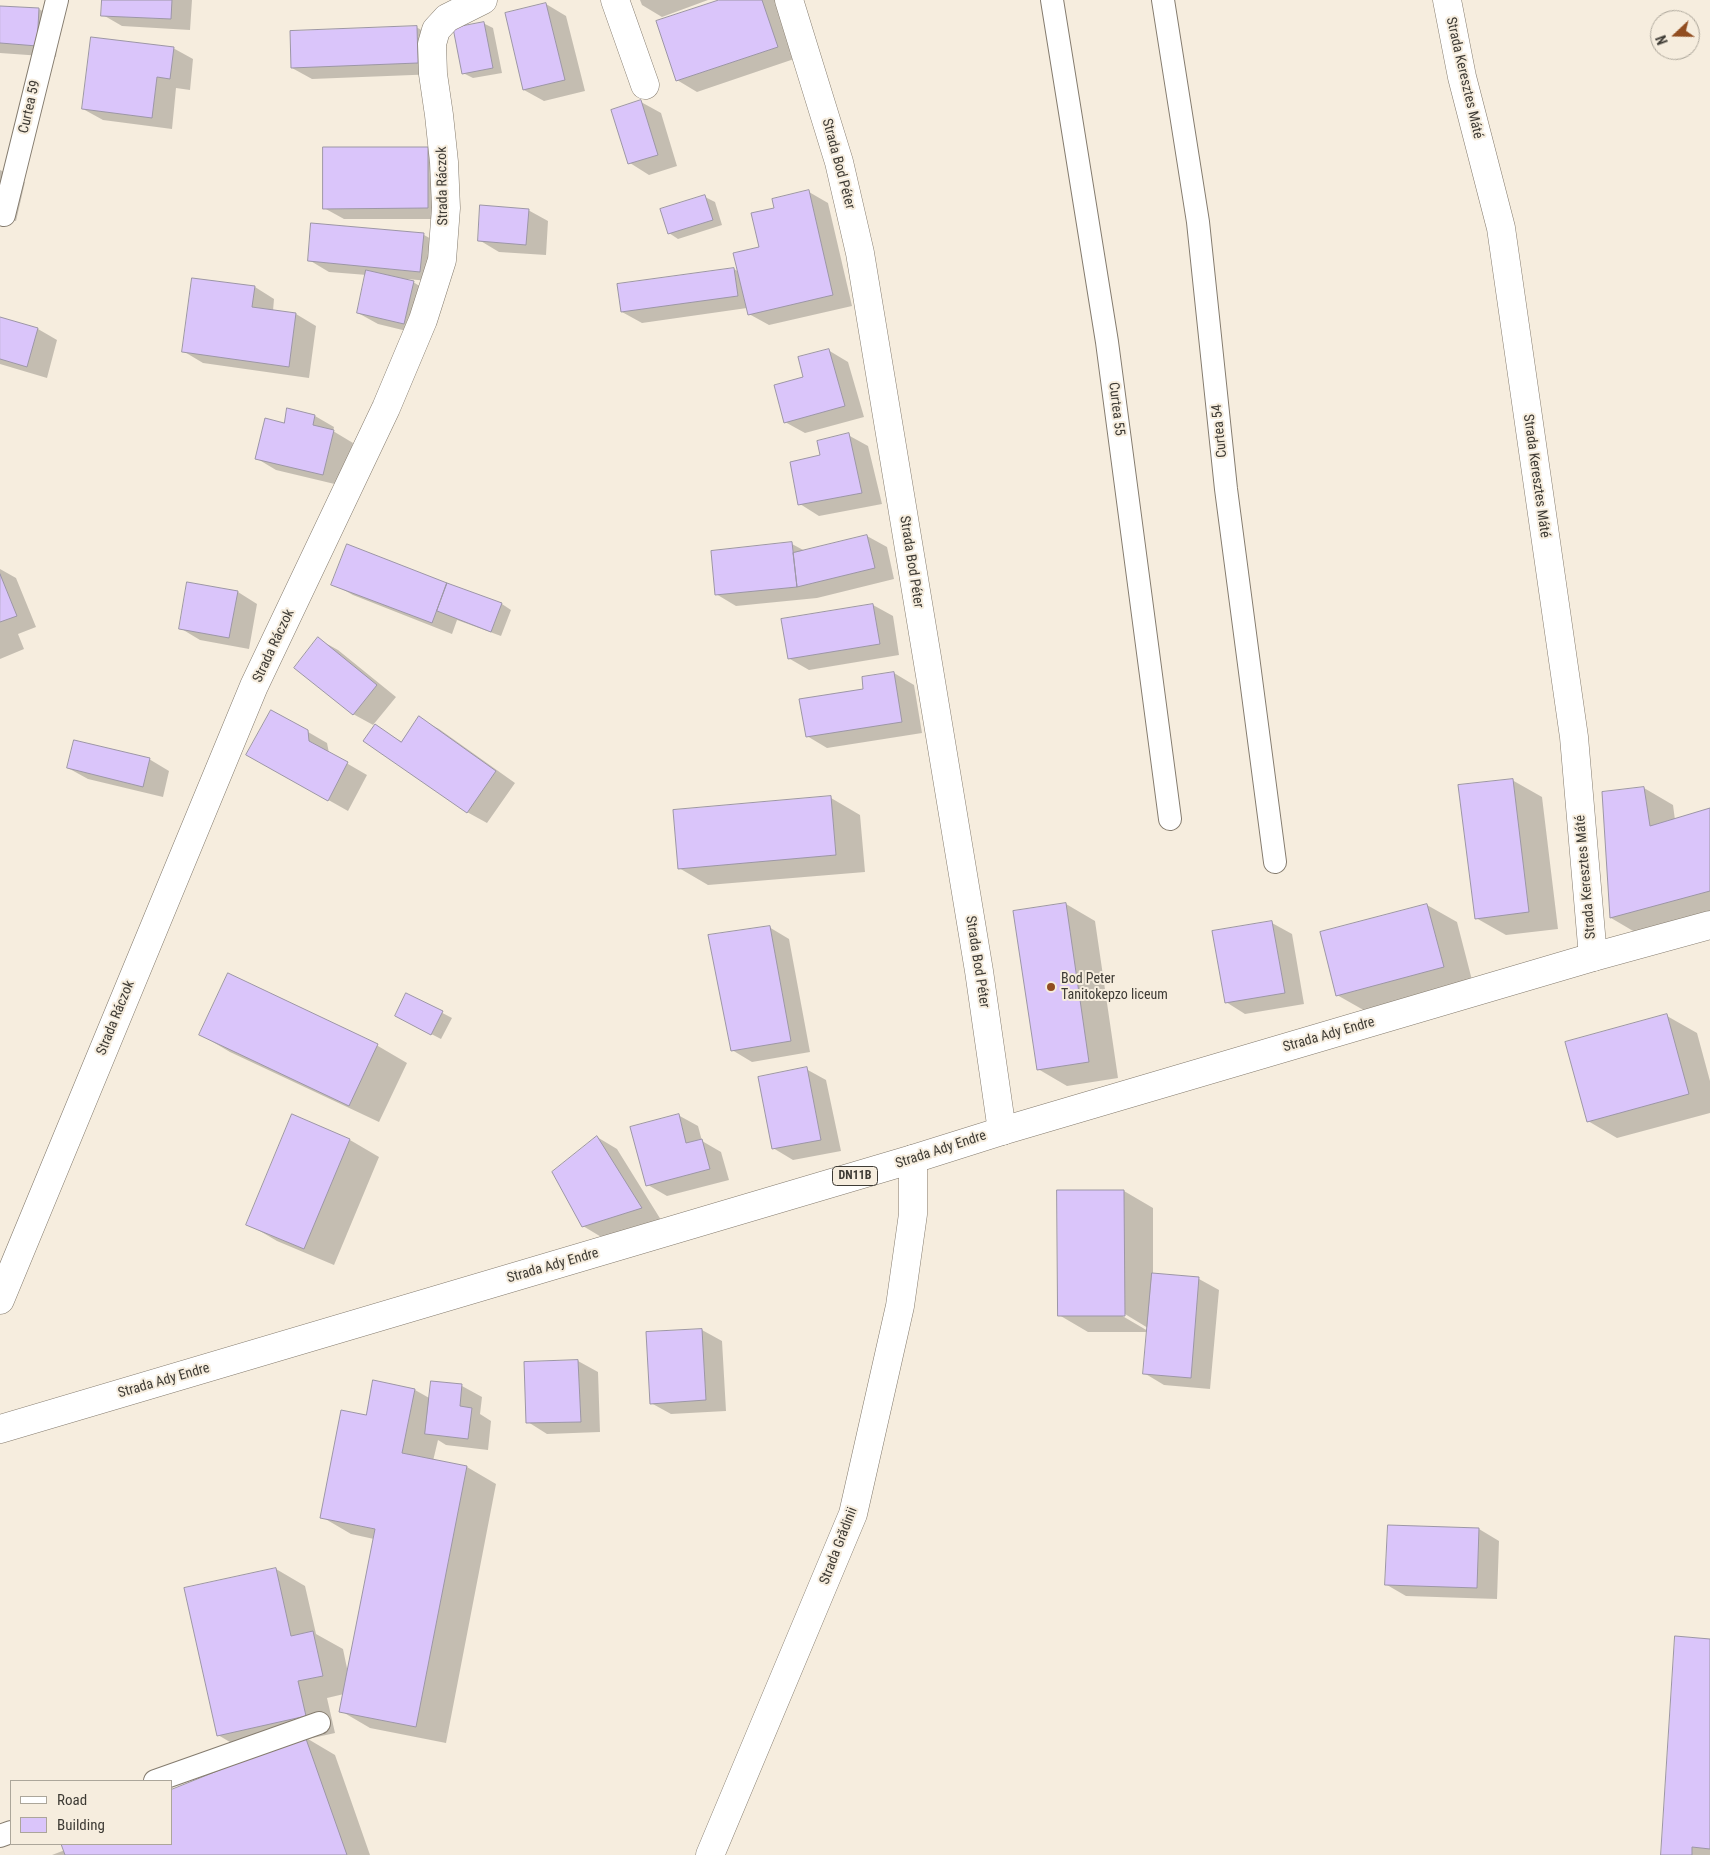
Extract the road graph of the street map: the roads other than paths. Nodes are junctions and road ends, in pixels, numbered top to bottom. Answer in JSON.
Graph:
{"nodes":[{"id":1,"x":57,"y":0,"type":"edge"},
{"id":2,"x":483,"y":0,"type":"edge"},
{"id":3,"x":615,"y":0,"type":"edge"},
{"id":4,"x":789,"y":0,"type":"edge"},
{"id":5,"x":1052,"y":0,"type":"edge"},
{"id":6,"x":1163,"y":0,"type":"edge"},
{"id":7,"x":1447,"y":0,"type":"edge"},
{"id":8,"x":645,"y":85,"type":"dead end"},
{"id":9,"x":4,"y":215,"type":"dead end"},
{"id":10,"x":1170,"y":819,"type":"dead end"},
{"id":11,"x":1275,"y":862,"type":"dead end"},
{"id":12,"x":1710,"y":925,"type":"edge"},
{"id":13,"x":1593,"y":957,"type":"junction"},
{"id":14,"x":1002,"y":1131,"type":"junction"},
{"id":15,"x":912,"y":1159,"type":"junction"},
{"id":16,"x":0,"y":1300,"type":"edge"},
{"id":17,"x":0,"y":1429,"type":"edge"},
{"id":18,"x":319,"y":1723,"type":"dead end"},
{"id":19,"x":158,"y":1780,"type":"edge"},
{"id":20,"x":710,"y":1855,"type":"edge"}],
"edges":[{"from":1,"to":9,"type":"lane","name":"Curtea 59"},
{"from":2,"to":16,"type":"street","name":"Strada Ráczok"},
{"from":3,"to":8,"type":"street"},
{"from":4,"to":14,"type":"street","name":"Strada Bod Péter"},
{"from":5,"to":10,"type":"lane","name":"Curtea 55"},
{"from":6,"to":11,"type":"lane","name":"Curtea 54"},
{"from":7,"to":13,"type":"street","name":"Strada Keresztes Máté"},
{"from":12,"to":13,"type":"street","name":"Strada Ady Endre","number":"DN11B"},
{"from":13,"to":14,"type":"street","name":"Strada Ady Endre","number":"DN11B"},
{"from":14,"to":15,"type":"street","name":"Strada Ady Endre","number":"DN11B"},
{"from":15,"to":17,"type":"street","name":"Strada Ady Endre","number":"DN11B"},
{"from":15,"to":20,"type":"street","name":"Strada Grădinii"},
{"from":18,"to":19,"type":"lane"}]}
